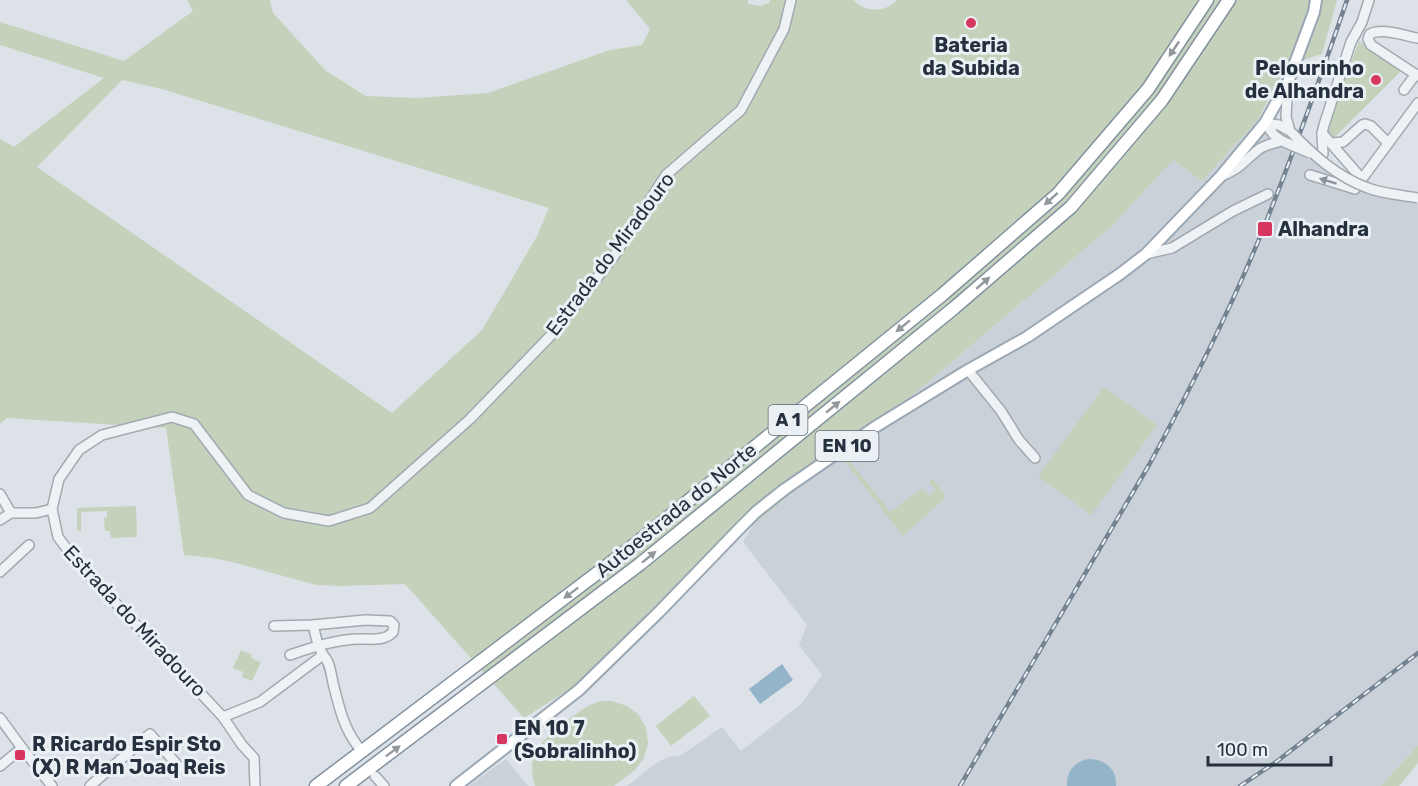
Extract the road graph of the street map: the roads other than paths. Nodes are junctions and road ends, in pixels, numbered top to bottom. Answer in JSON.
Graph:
{"nodes":[{"id":1,"x":791,"y":0,"type":"edge"},
{"id":2,"x":1207,"y":0,"type":"edge"},
{"id":3,"x":1229,"y":0,"type":"edge"},
{"id":4,"x":1316,"y":0,"type":"edge"},
{"id":5,"x":1369,"y":0,"type":"edge"},
{"id":6,"x":1418,"y":38,"type":"edge"},
{"id":7,"x":1417,"y":75,"type":"edge"},
{"id":8,"x":1288,"y":82,"type":"junction"},
{"id":9,"x":1404,"y":90,"type":"dead end"},
{"id":10,"x":1418,"y":103,"type":"edge"},
{"id":11,"x":1265,"y":123,"type":"junction"},
{"id":12,"x":1290,"y":131,"type":"junction"},
{"id":13,"x":1322,"y":133,"type":"junction"},
{"id":14,"x":1278,"y":138,"type":"junction"},
{"id":15,"x":1332,"y":143,"type":"junction"},
{"id":16,"x":1388,"y":143,"type":"junction"},
{"id":17,"x":1312,"y":154,"type":"junction"},
{"id":18,"x":1323,"y":154,"type":"dead end"},
{"id":19,"x":1310,"y":175,"type":"dead end"},
{"id":20,"x":1221,"y":176,"type":"junction"},
{"id":21,"x":1362,"y":179,"type":"junction"},
{"id":22,"x":1268,"y":194,"type":"dead end"},
{"id":23,"x":1418,"y":198,"type":"edge"},
{"id":24,"x":1146,"y":254,"type":"junction"},
{"id":25,"x":968,"y":370,"type":"junction"},
{"id":26,"x":1035,"y":458,"type":"dead end"},
{"id":27,"x":0,"y":494,"type":"edge"},
{"id":28,"x":52,"y":509,"type":"junction"},
{"id":29,"x":11,"y":513,"type":"junction"},
{"id":30,"x":0,"y":520,"type":"edge"},
{"id":31,"x":28,"y":545,"type":"dead end"},
{"id":32,"x":0,"y":572,"type":"edge"},
{"id":33,"x":313,"y":625,"type":"junction"},
{"id":34,"x":274,"y":626,"type":"dead end"},
{"id":35,"x":318,"y":645,"type":"junction"},
{"id":36,"x":290,"y":656,"type":"dead end"},
{"id":37,"x":322,"y":656,"type":"junction"},
{"id":38,"x":224,"y":717,"type":"junction"},
{"id":39,"x":0,"y":718,"type":"edge"},
{"id":40,"x":357,"y":745,"type":"dead end"},
{"id":41,"x":21,"y":748,"type":"junction"},
{"id":42,"x":0,"y":766,"type":"edge"},
{"id":43,"x":181,"y":769,"type":"dead end"},
{"id":44,"x":375,"y":776,"type":"dead end"},
{"id":45,"x":52,"y":786,"type":"edge"},
{"id":46,"x":90,"y":786,"type":"edge"},
{"id":47,"x":255,"y":786,"type":"edge"},
{"id":48,"x":316,"y":786,"type":"edge"},
{"id":49,"x":346,"y":786,"type":"edge"},
{"id":50,"x":384,"y":786,"type":"edge"},
{"id":51,"x":456,"y":786,"type":"edge"}],
"edges":[{"from":1,"to":28,"type":"street","name":"Estrada do Miradouro"},
{"from":2,"to":48,"type":"highway","name":"Autoestrada do Norte","number":"A 1","one_way":true},
{"from":49,"to":3,"type":"highway","name":"Autoestrada do Norte","number":"A 1","one_way":true},
{"from":4,"to":8,"type":"main road","number":"EN 10"},
{"from":5,"to":13,"type":"street"},
{"from":6,"to":7,"type":"street"},
{"from":7,"to":9,"type":"street"},
{"from":8,"to":11,"type":"main road","number":"EN 10"},
{"from":8,"to":12,"type":"street"},
{"from":10,"to":16,"type":"street"},
{"from":11,"to":12,"type":"street"},
{"from":11,"to":14,"type":"street"},
{"from":11,"to":20,"type":"main road","number":"EN 10"},
{"from":12,"to":17,"type":"street","bridge":true},
{"from":13,"to":15,"type":"street"},
{"from":13,"to":18,"type":"street"},
{"from":14,"to":17,"type":"street","bridge":true},
{"from":14,"to":20,"type":"street"},
{"from":15,"to":16,"type":"street"},
{"from":15,"to":21,"type":"street"},
{"from":16,"to":21,"type":"street"},
{"from":17,"to":23,"type":"street","bridge":true},
{"from":21,"to":19,"type":"street","one_way":true},
{"from":20,"to":24,"type":"main road","number":"EN 10"},
{"from":22,"to":24,"type":"street"},
{"from":24,"to":25,"type":"main road","number":"EN 10"},
{"from":25,"to":26,"type":"street"},
{"from":25,"to":51,"type":"main road","number":"EN 10"},
{"from":27,"to":29,"type":"street"},
{"from":28,"to":29,"type":"street"},
{"from":28,"to":38,"type":"street","name":"Estrada do Miradouro"},
{"from":29,"to":30,"type":"street"},
{"from":31,"to":32,"type":"street"},
{"from":33,"to":34,"type":"street"},
{"from":33,"to":35,"type":"street"},
{"from":33,"to":35,"type":"street"},
{"from":35,"to":36,"type":"street"},
{"from":35,"to":37,"type":"street"},
{"from":37,"to":38,"type":"street"},
{"from":37,"to":40,"type":"street"},
{"from":38,"to":47,"type":"street","name":"Estrada do Miradouro"},
{"from":39,"to":41,"type":"street"},
{"from":41,"to":42,"type":"street"},
{"from":41,"to":45,"type":"street"},
{"from":43,"to":46,"type":"street"},
{"from":44,"to":50,"type":"street"}]}
